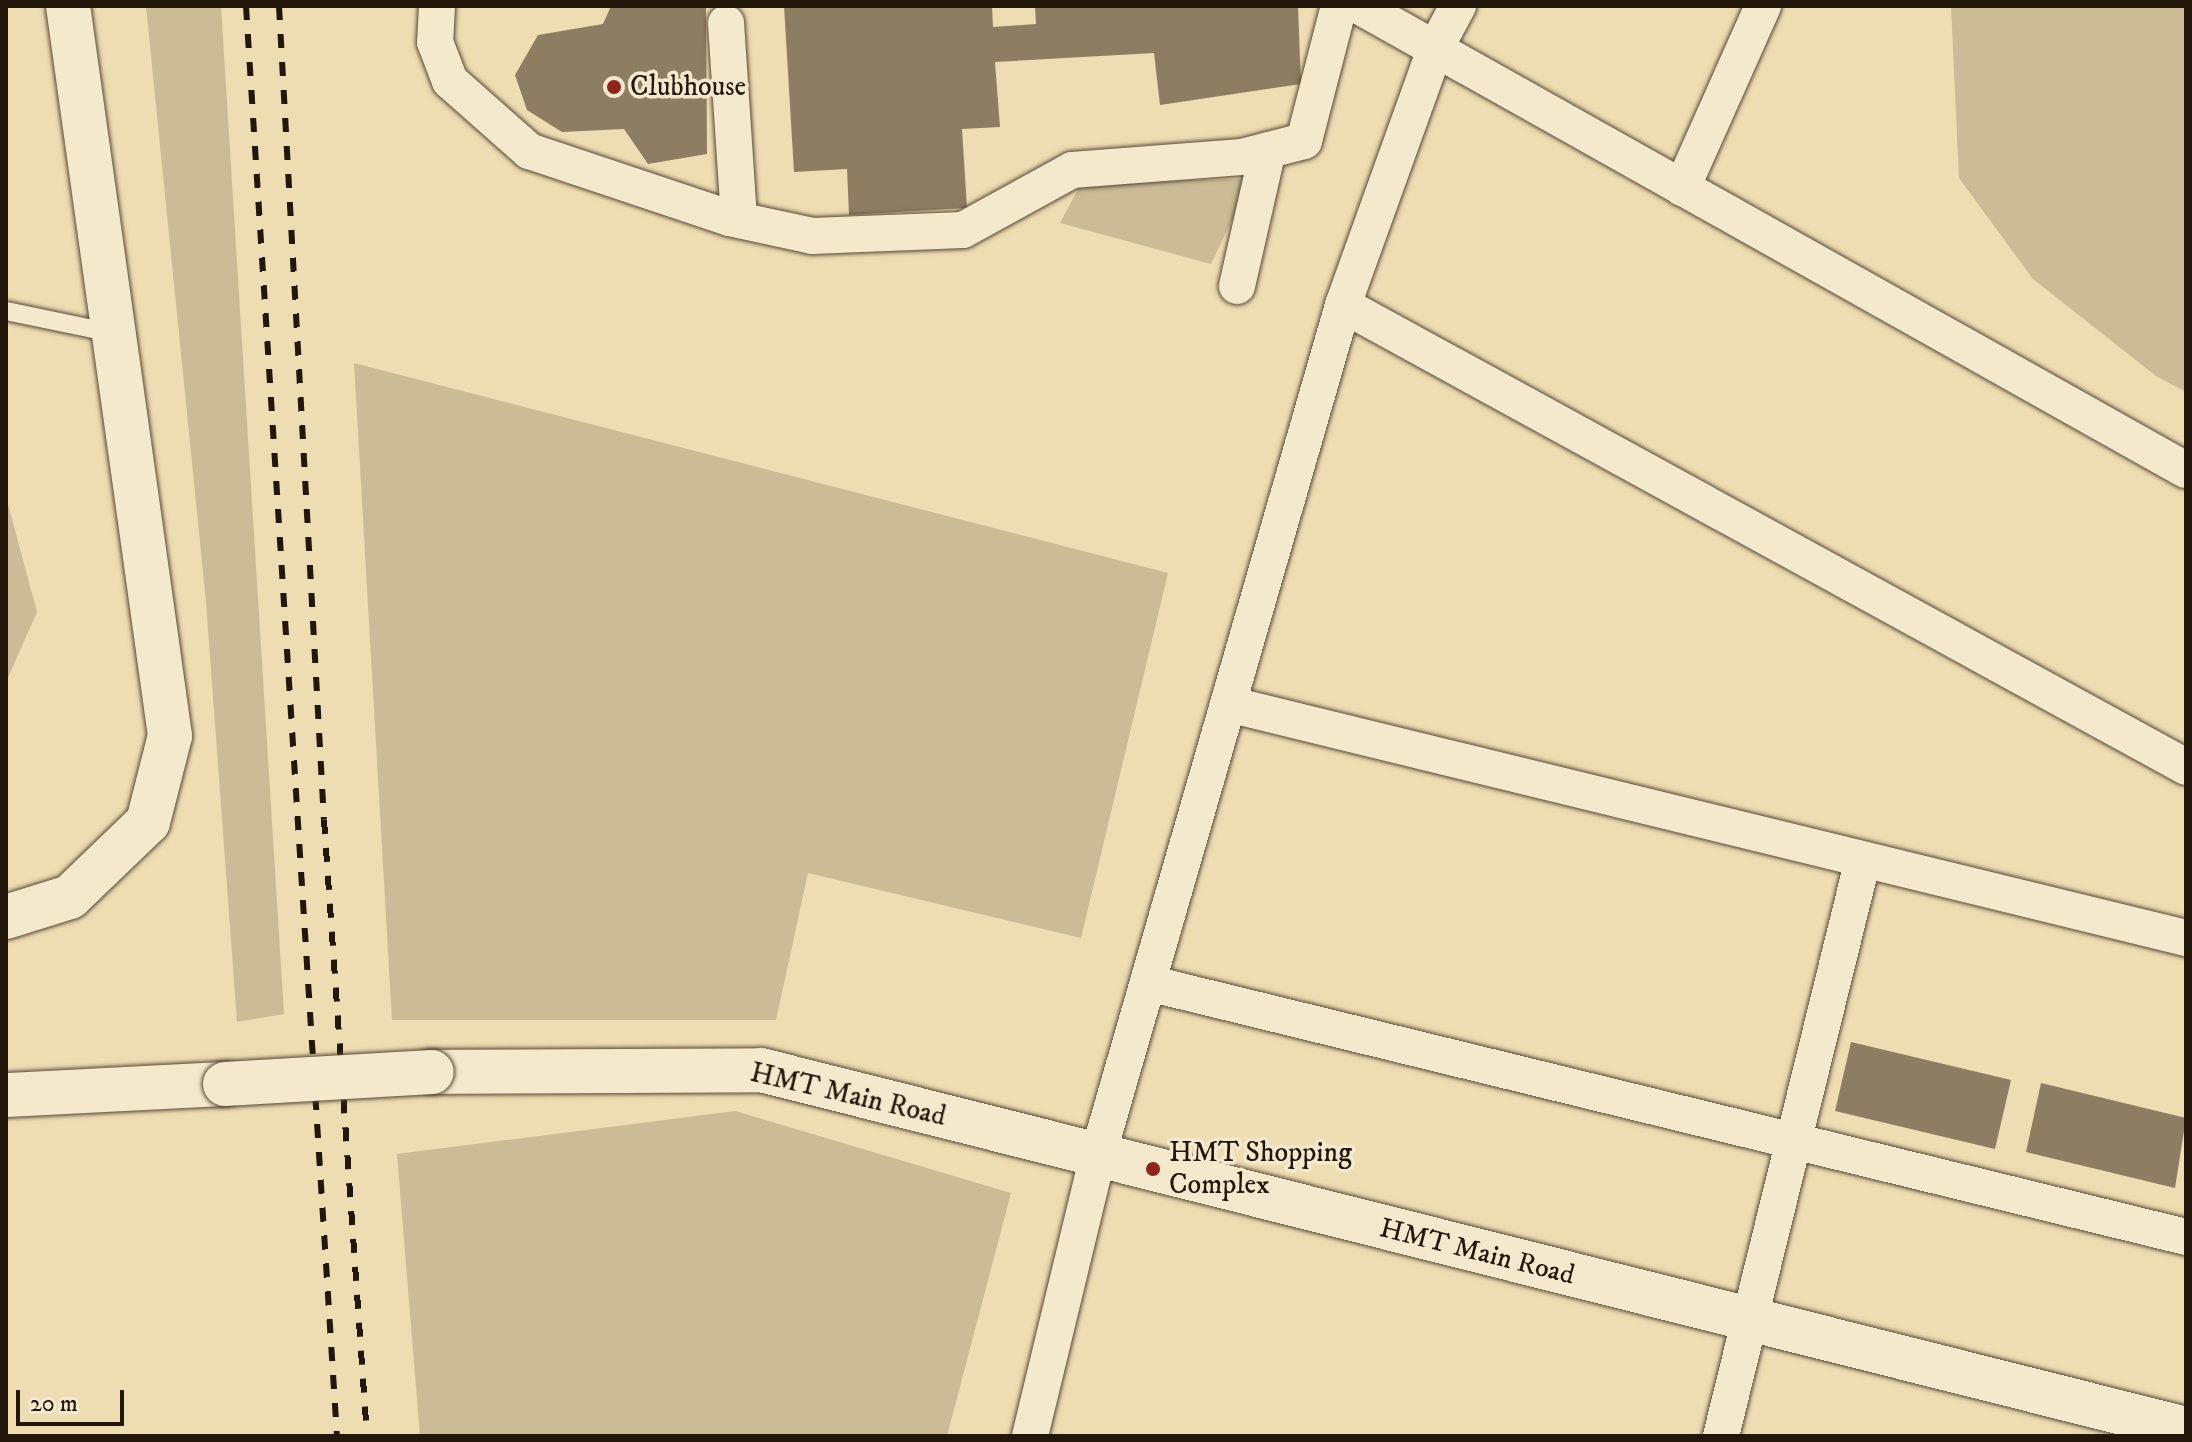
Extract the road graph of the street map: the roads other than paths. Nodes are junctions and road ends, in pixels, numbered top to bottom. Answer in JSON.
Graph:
{"nodes":[{"id":1,"x":68,"y":6,"type":"edge"},
{"id":2,"x":437,"y":6,"type":"edge"},
{"id":3,"x":1339,"y":6,"type":"edge"},
{"id":4,"x":1359,"y":6,"type":"edge"},
{"id":5,"x":1458,"y":6,"type":"edge"},
{"id":6,"x":1763,"y":6,"type":"edge"},
{"id":7,"x":726,"y":23,"type":"dead end"},
{"id":8,"x":1436,"y":47,"type":"junction"},
{"id":9,"x":1268,"y":150,"type":"junction"},
{"id":10,"x":1682,"y":188,"type":"junction"},
{"id":11,"x":739,"y":220,"type":"junction"},
{"id":12,"x":1237,"y":286,"type":"dead end"},
{"id":13,"x":1343,"y":305,"type":"junction"},
{"id":14,"x":6,"y":311,"type":"edge"},
{"id":15,"x":112,"y":333,"type":"junction"},
{"id":16,"x":2186,"y":470,"type":"edge"},
{"id":17,"x":1228,"y":704,"type":"junction"},
{"id":18,"x":2186,"y":767,"type":"edge"},
{"id":19,"x":1863,"y":859,"type":"junction"},
{"id":20,"x":6,"y":917,"type":"edge"},
{"id":21,"x":2186,"y":938,"type":"edge"},
{"id":22,"x":1148,"y":983,"type":"junction"},
{"id":23,"x":6,"y":1095,"type":"edge"},
{"id":24,"x":1793,"y":1141,"type":"junction"},
{"id":25,"x":1098,"y":1155,"type":"junction"},
{"id":26,"x":2186,"y":1237,"type":"edge"},
{"id":27,"x":1749,"y":1322,"type":"junction"},
{"id":28,"x":2186,"y":1429,"type":"edge"},
{"id":29,"x":1030,"y":1436,"type":"edge"},
{"id":30,"x":1721,"y":1436,"type":"edge"}],
"edges":[{"from":1,"to":15,"type":"street"},
{"from":2,"to":11,"type":"street"},
{"from":3,"to":9,"type":"street"},
{"from":4,"to":8,"type":"street"},
{"from":5,"to":8,"type":"street"},
{"from":6,"to":10,"type":"street"},
{"from":7,"to":11,"type":"street"},
{"from":8,"to":10,"type":"street"},
{"from":8,"to":13,"type":"street"},
{"from":9,"to":11,"type":"street"},
{"from":9,"to":12,"type":"street"},
{"from":10,"to":16,"type":"street"},
{"from":13,"to":17,"type":"street"},
{"from":13,"to":18,"type":"street"},
{"from":14,"to":15,"type":"lane"},
{"from":15,"to":20,"type":"street"},
{"from":17,"to":19,"type":"street"},
{"from":17,"to":22,"type":"street"},
{"from":19,"to":21,"type":"street"},
{"from":19,"to":24,"type":"street"},
{"from":22,"to":24,"type":"street"},
{"from":22,"to":25,"type":"street"},
{"from":23,"to":25,"type":"street","name":"HMT Main Road","bridge":true},
{"from":24,"to":26,"type":"street"},
{"from":24,"to":27,"type":"street"},
{"from":25,"to":27,"type":"street","name":"HMT Main Road"},
{"from":25,"to":29,"type":"street"},
{"from":27,"to":28,"type":"street","name":"HMT Main Road"},
{"from":27,"to":30,"type":"street"}]}
